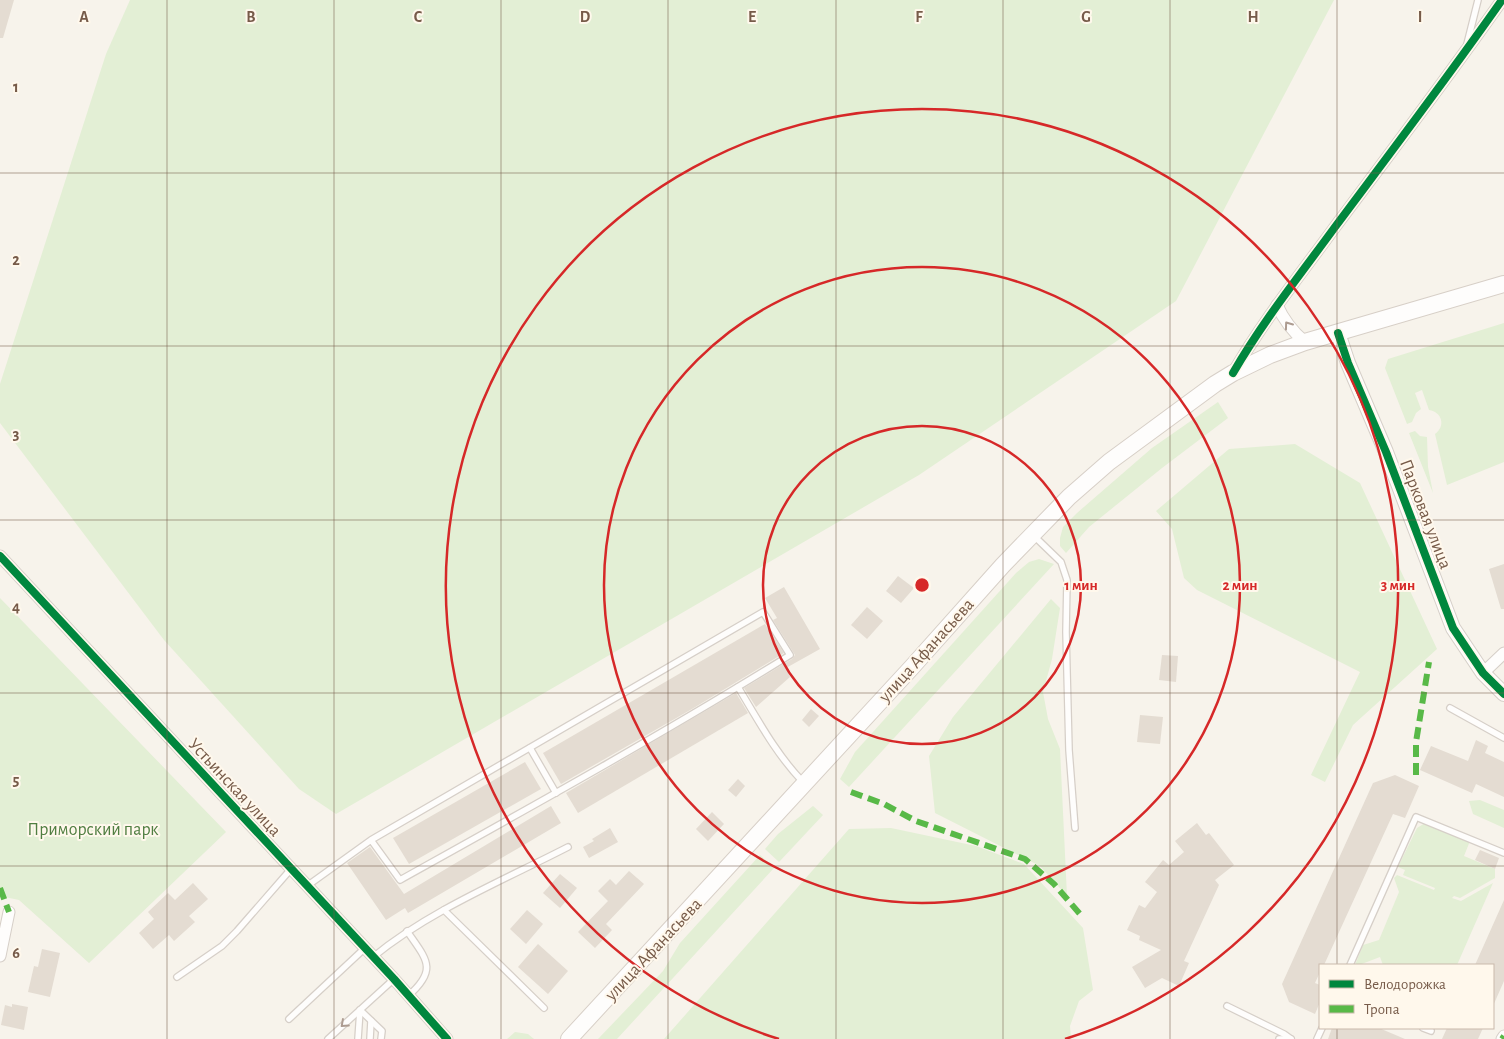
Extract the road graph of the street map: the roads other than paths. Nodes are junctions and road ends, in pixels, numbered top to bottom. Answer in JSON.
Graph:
{"nodes":[{"id":1,"x":1478,"y":0,"type":"edge"},
{"id":2,"x":1502,"y":0,"type":"edge"},
{"id":3,"x":1465,"y":53,"type":"junction"},
{"id":4,"x":1504,"y":284,"type":"edge"},
{"id":5,"x":1277,"y":305,"type":"junction"},
{"id":6,"x":1338,"y":333,"type":"junction"},
{"id":7,"x":1305,"y":342,"type":"junction"},
{"id":8,"x":1233,"y":373,"type":"junction"},
{"id":9,"x":1032,"y":535,"type":"junction"},
{"id":10,"x":0,"y":556,"type":"edge"},
{"id":11,"x":1504,"y":653,"type":"edge"},
{"id":12,"x":1483,"y":673,"type":"junction"},
{"id":13,"x":738,"y":687,"type":"junction"},
{"id":14,"x":1504,"y":694,"type":"edge"},
{"id":15,"x":1450,"y":708,"type":"dead end"},
{"id":16,"x":1504,"y":738,"type":"edge"},
{"id":17,"x":530,"y":748,"type":"junction"},
{"id":18,"x":805,"y":783,"type":"junction"},
{"id":19,"x":556,"y":793,"type":"junction"},
{"id":20,"x":1075,"y":828,"type":"dead end"},
{"id":21,"x":371,"y":840,"type":"junction"},
{"id":22,"x":568,"y":847,"type":"dead end"},
{"id":23,"x":1504,"y":853,"type":"edge"},
{"id":24,"x":291,"y":869,"type":"junction"},
{"id":25,"x":307,"y":886,"type":"junction"},
{"id":26,"x":444,"y":910,"type":"junction"},
{"id":27,"x":9,"y":912,"type":"dead end"},
{"id":28,"x":407,"y":931,"type":"junction"},
{"id":29,"x":365,"y":948,"type":"junction"},
{"id":30,"x":0,"y":956,"type":"edge"},
{"id":31,"x":373,"y":956,"type":"junction"},
{"id":32,"x":1350,"y":964,"type":"edge"},
{"id":33,"x":177,"y":977,"type":"dead end"},
{"id":34,"x":394,"y":979,"type":"junction"},
{"id":35,"x":408,"y":996,"type":"junction"},
{"id":36,"x":1227,"y":1006,"type":"dead end"},
{"id":37,"x":544,"y":1008,"type":"dead end"},
{"id":38,"x":360,"y":1010,"type":"junction"},
{"id":39,"x":289,"y":1019,"type":"dead end"},
{"id":40,"x":372,"y":1021,"type":"junction"},
{"id":41,"x":1426,"y":1029,"type":"edge"},
{"id":42,"x":1431,"y":1031,"type":"dead end"},
{"id":43,"x":328,"y":1039,"type":"edge"},
{"id":44,"x":358,"y":1039,"type":"edge"},
{"id":45,"x":370,"y":1039,"type":"edge"},
{"id":46,"x":381,"y":1039,"type":"edge"},
{"id":47,"x":447,"y":1039,"type":"edge"},
{"id":48,"x":569,"y":1039,"type":"edge"},
{"id":49,"x":1279,"y":1039,"type":"edge"},
{"id":50,"x":1291,"y":1039,"type":"edge"}],
"edges":[{"from":1,"to":3,"type":"lane"},
{"from":2,"to":3,"type":"street"},
{"from":3,"to":5,"type":"street"},
{"from":4,"to":6,"type":"main road","name":"улица Афанасьева"},
{"from":7,"to":5,"type":"street","one_way":true},
{"from":5,"to":8,"type":"street"},
{"from":6,"to":7,"type":"main road","name":"улица Афанасьева"},
{"from":6,"to":12,"type":"street","name":"Парковая улица"},
{"from":7,"to":8,"type":"main road","name":"улица Афанасьева"},
{"from":8,"to":9,"type":"main road","name":"улица Афанасьева"},
{"from":9,"to":18,"type":"main road","name":"улица Афанасьева"},
{"from":9,"to":20,"type":"lane"},
{"from":10,"to":24,"type":"street","name":"Устьинская улица"},
{"from":11,"to":12,"type":"street"},
{"from":12,"to":14,"type":"street","name":"Парковая улица"},
{"from":13,"to":17,"type":"lane"},
{"from":13,"to":18,"type":"lane"},
{"from":13,"to":19,"type":"lane"},
{"from":15,"to":16,"type":"lane"},
{"from":17,"to":19,"type":"lane"},
{"from":17,"to":21,"type":"lane"},
{"from":18,"to":48,"type":"main road","name":"улица Афанасьева"},
{"from":19,"to":21,"type":"lane"},
{"from":21,"to":25,"type":"lane"},
{"from":22,"to":26,"type":"lane"},
{"from":23,"to":32,"type":"lane"},
{"from":24,"to":25,"type":"street","name":"Устьинская улица"},
{"from":24,"to":33,"type":"lane"},
{"from":25,"to":29,"type":"street","name":"Устьинская улица"},
{"from":26,"to":28,"type":"lane"},
{"from":26,"to":37,"type":"lane"},
{"from":27,"to":30,"type":"street"},
{"from":28,"to":31,"type":"lane"},
{"from":28,"to":35,"type":"lane"},
{"from":29,"to":31,"type":"street","name":"Устьинская улица"},
{"from":29,"to":39,"type":"lane"},
{"from":31,"to":34,"type":"street","name":"Устьинская улица"},
{"from":34,"to":35,"type":"street","name":"Устьинская улица"},
{"from":34,"to":38,"type":"lane"},
{"from":35,"to":47,"type":"street","name":"Устьинская улица"},
{"from":36,"to":50,"type":"lane"},
{"from":38,"to":40,"type":"lane"},
{"from":38,"to":43,"type":"lane","one_way":true},
{"from":38,"to":44,"type":"lane"},
{"from":40,"to":45,"type":"lane"},
{"from":40,"to":46,"type":"lane"},
{"from":41,"to":42,"type":"lane"},
{"from":49,"to":50,"type":"lane"}]}
